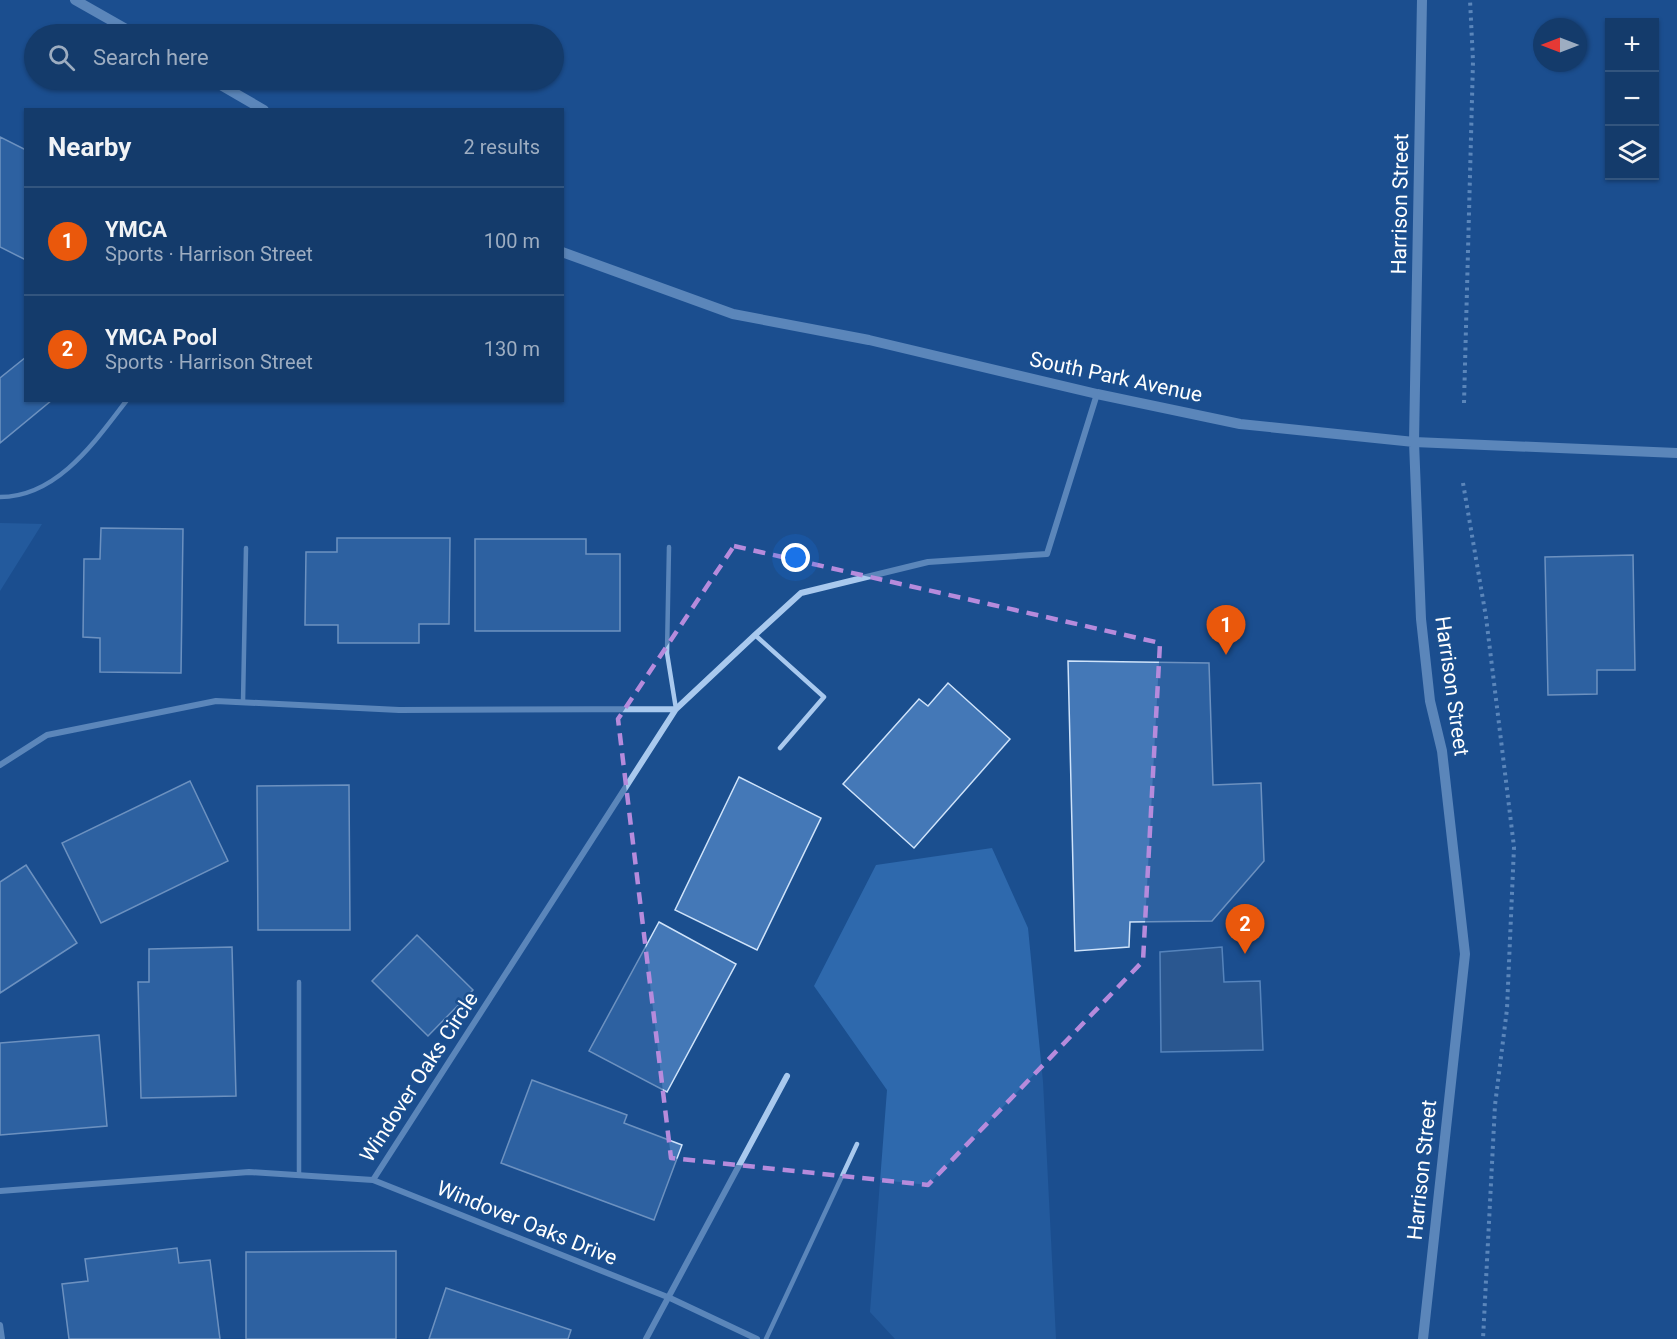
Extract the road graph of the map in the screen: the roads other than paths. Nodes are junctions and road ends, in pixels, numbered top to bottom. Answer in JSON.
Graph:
{"nodes":[{"id":1,"x":75,"y":0,"type":"edge"},
{"id":2,"x":1422,"y":0,"type":"edge"},
{"id":3,"x":117,"y":24,"type":"edge"},
{"id":4,"x":229,"y":90,"type":"edge"},
{"id":5,"x":261,"y":108,"type":"edge"},
{"id":6,"x":564,"y":253,"type":"edge"},
{"id":7,"x":1097,"y":394,"type":"junction"},
{"id":8,"x":125,"y":402,"type":"edge"},
{"id":9,"x":1414,"y":442,"type":"junction"},
{"id":10,"x":1677,"y":453,"type":"edge"},
{"id":11,"x":0,"y":496,"type":"edge"},
{"id":12,"x":669,"y":547,"type":"dead end"},
{"id":13,"x":246,"y":548,"type":"dead end"},
{"id":14,"x":756,"y":635,"type":"junction"},
{"id":15,"x":243,"y":702,"type":"junction"},
{"id":16,"x":676,"y":709,"type":"junction"},
{"id":17,"x":780,"y":748,"type":"dead end"},
{"id":18,"x":0,"y":765,"type":"edge"},
{"id":19,"x":299,"y":982,"type":"dead end"},
{"id":20,"x":787,"y":1076,"type":"dead end"},
{"id":21,"x":857,"y":1144,"type":"dead end"},
{"id":22,"x":299,"y":1175,"type":"junction"},
{"id":23,"x":373,"y":1180,"type":"junction"},
{"id":24,"x":0,"y":1191,"type":"edge"},
{"id":25,"x":670,"y":1298,"type":"junction"},
{"id":26,"x":0,"y":1325,"type":"edge"},
{"id":27,"x":2,"y":1339,"type":"edge"},
{"id":28,"x":646,"y":1339,"type":"edge"},
{"id":29,"x":757,"y":1339,"type":"edge"},
{"id":30,"x":766,"y":1339,"type":"edge"},
{"id":31,"x":1423,"y":1339,"type":"edge"}],
"edges":[{"from":1,"to":3,"type":"street"},
{"from":2,"to":9,"type":"street","name":"Harrison Street"},
{"from":4,"to":5,"type":"street"},
{"from":6,"to":7,"type":"street","name":"South Park Avenue"},
{"from":7,"to":9,"type":"street","name":"South Park Avenue"},
{"from":7,"to":14,"type":"street","name":"Windover Oaks Circle"},
{"from":8,"to":11,"type":"lane"},
{"from":9,"to":10,"type":"street","name":"South Park Avenue"},
{"from":9,"to":31,"type":"street","name":"Harrison Street"},
{"from":12,"to":16,"type":"lane"},
{"from":13,"to":15,"type":"lane"},
{"from":14,"to":16,"type":"street","name":"Windover Oaks Circle"},
{"from":14,"to":17,"type":"lane"},
{"from":15,"to":16,"type":"street"},
{"from":15,"to":18,"type":"street"},
{"from":16,"to":23,"type":"street","name":"Windover Oaks Circle"},
{"from":19,"to":22,"type":"lane"},
{"from":20,"to":25,"type":"street"},
{"from":21,"to":30,"type":"lane"},
{"from":22,"to":23,"type":"street","name":"Windover Oaks Circle"},
{"from":22,"to":24,"type":"street","name":"Windover Oaks Circle"},
{"from":23,"to":25,"type":"street","name":"Windover Oaks Drive"},
{"from":25,"to":28,"type":"street"},
{"from":25,"to":29,"type":"street","name":"Windover Oaks Drive"},
{"from":26,"to":27,"type":"street"}]}
